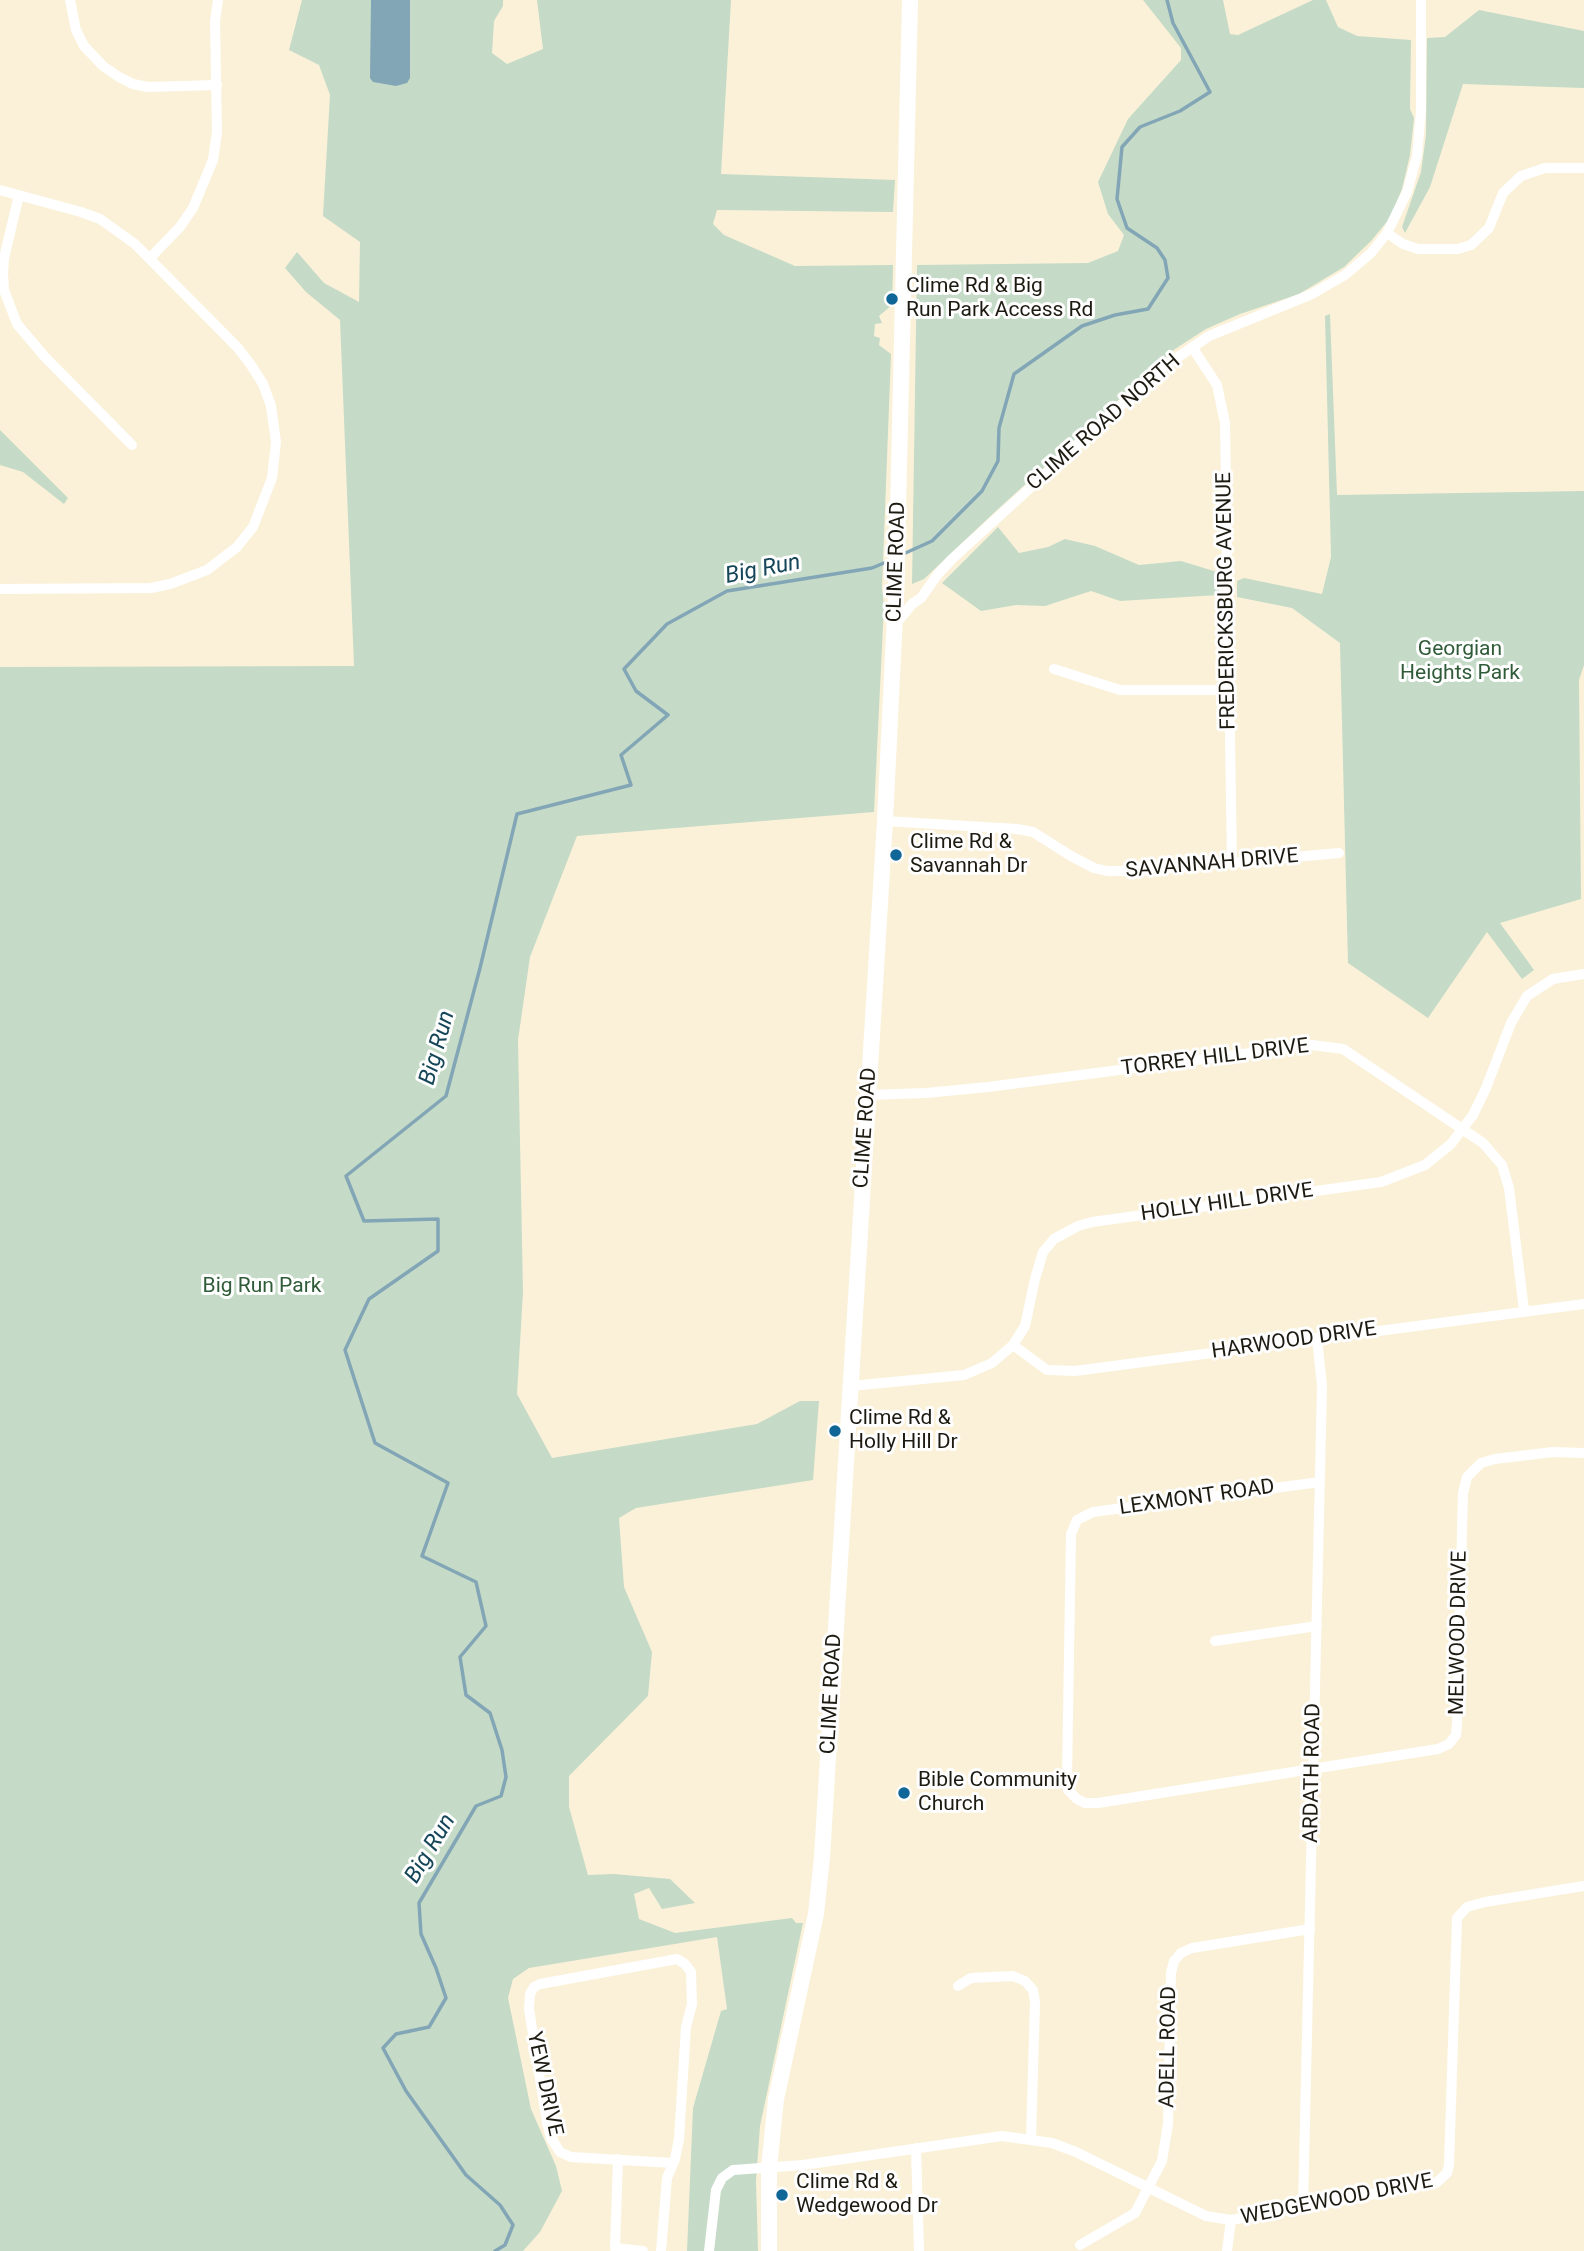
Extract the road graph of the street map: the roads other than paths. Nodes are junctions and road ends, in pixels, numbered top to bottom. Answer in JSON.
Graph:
{"nodes":[{"id":1,"x":70,"y":0,"type":"edge"},
{"id":2,"x":218,"y":0,"type":"edge"},
{"id":3,"x":910,"y":0,"type":"edge"},
{"id":4,"x":1421,"y":0,"type":"edge"},
{"id":5,"x":217,"y":85,"type":"junction"},
{"id":6,"x":1584,"y":168,"type":"edge"},
{"id":7,"x":0,"y":190,"type":"edge"},
{"id":8,"x":19,"y":195,"type":"junction"},
{"id":9,"x":1387,"y":233,"type":"junction"},
{"id":10,"x":150,"y":258,"type":"junction"},
{"id":11,"x":1192,"y":347,"type":"junction"},
{"id":12,"x":132,"y":445,"type":"dead end"},
{"id":13,"x":0,"y":589,"type":"edge"},
{"id":14,"x":895,"y":625,"type":"junction"},
{"id":15,"x":1054,"y":669,"type":"dead end"},
{"id":16,"x":1229,"y":690,"type":"junction"},
{"id":17,"x":885,"y":821,"type":"junction"},
{"id":18,"x":1339,"y":853,"type":"dead end"},
{"id":19,"x":1232,"y":863,"type":"junction"},
{"id":20,"x":1584,"y":974,"type":"edge"},
{"id":21,"x":868,"y":1095,"type":"junction"},
{"id":22,"x":1462,"y":1129,"type":"junction"},
{"id":23,"x":1584,"y":1304,"type":"edge"},
{"id":24,"x":1524,"y":1310,"type":"junction"},
{"id":25,"x":1317,"y":1338,"type":"junction"},
{"id":26,"x":1013,"y":1345,"type":"junction"},
{"id":27,"x":851,"y":1386,"type":"junction"},
{"id":28,"x":1584,"y":1453,"type":"edge"},
{"id":29,"x":1320,"y":1482,"type":"junction"},
{"id":30,"x":1317,"y":1626,"type":"junction"},
{"id":31,"x":1215,"y":1641,"type":"dead end"},
{"id":32,"x":1313,"y":1768,"type":"junction"},
{"id":33,"x":1077,"y":1800,"type":"joint"},
{"id":34,"x":1584,"y":1886,"type":"edge"},
{"id":35,"x":1310,"y":1929,"type":"junction"},
{"id":36,"x":958,"y":1986,"type":"dead end"},
{"id":37,"x":1031,"y":2139,"type":"junction"},
{"id":38,"x":916,"y":2148,"type":"junction"},
{"id":39,"x":618,"y":2159,"type":"junction"},
{"id":40,"x":673,"y":2163,"type":"junction"},
{"id":41,"x":769,"y":2168,"type":"junction"},
{"id":42,"x":1148,"y":2188,"type":"junction"},
{"id":43,"x":1303,"y":2207,"type":"junction"},
{"id":44,"x":1231,"y":2220,"type":"junction"},
{"id":45,"x":1080,"y":2245,"type":"dead end"},
{"id":46,"x":643,"y":2251,"type":"edge"},
{"id":47,"x":661,"y":2251,"type":"edge"},
{"id":48,"x":709,"y":2251,"type":"edge"},
{"id":49,"x":769,"y":2251,"type":"edge"},
{"id":50,"x":919,"y":2251,"type":"edge"},
{"id":51,"x":1227,"y":2251,"type":"edge"}],
"edges":[{"from":1,"to":5,"type":"street"},
{"from":2,"to":5,"type":"street"},
{"from":3,"to":14,"type":"main road","name":"CLIME ROAD"},
{"from":4,"to":9,"type":"street","name":"CLIME ROAD NORTH"},
{"from":5,"to":10,"type":"street"},
{"from":6,"to":9,"type":"street"},
{"from":7,"to":8,"type":"street"},
{"from":8,"to":10,"type":"street"},
{"from":8,"to":12,"type":"street"},
{"from":9,"to":11,"type":"street","name":"CLIME ROAD NORTH"},
{"from":10,"to":13,"type":"street"},
{"from":11,"to":14,"type":"street","name":"CLIME ROAD NORTH"},
{"from":11,"to":16,"type":"street","name":"FREDERICKSBURG AVENUE"},
{"from":14,"to":17,"type":"main road","name":"CLIME ROAD"},
{"from":15,"to":16,"type":"street"},
{"from":16,"to":19,"type":"street","name":"FREDERICKSBURG AVENUE"},
{"from":17,"to":19,"type":"street","name":"SAVANNAH DRIVE"},
{"from":17,"to":21,"type":"main road","name":"CLIME ROAD"},
{"from":18,"to":19,"type":"street","name":"SAVANNAH DRIVE"},
{"from":20,"to":22,"type":"street","name":"HOLLY HILL DRIVE"},
{"from":21,"to":22,"type":"street","name":"TORREY HILL DRIVE"},
{"from":21,"to":27,"type":"main road","name":"CLIME ROAD"},
{"from":22,"to":24,"type":"street","name":"TORREY HILL DRIVE"},
{"from":22,"to":26,"type":"street","name":"HOLLY HILL DRIVE"},
{"from":23,"to":24,"type":"street","name":"HARWOOD DRIVE"},
{"from":24,"to":25,"type":"street","name":"HARWOOD DRIVE"},
{"from":25,"to":26,"type":"street","name":"HARWOOD DRIVE"},
{"from":25,"to":29,"type":"street","name":"ARDATH ROAD"},
{"from":26,"to":27,"type":"street","name":"HOLLY HILL DRIVE"},
{"from":27,"to":41,"type":"main road","name":"CLIME ROAD"},
{"from":28,"to":32,"type":"street","name":"MELWOOD DRIVE"},
{"from":29,"to":30,"type":"street","name":"ARDATH ROAD"},
{"from":29,"to":33,"type":"street","name":"LEXMONT ROAD"},
{"from":30,"to":31,"type":"street"},
{"from":30,"to":32,"type":"street","name":"ARDATH ROAD"},
{"from":32,"to":33,"type":"street","name":"MELWOOD DRIVE"},
{"from":32,"to":35,"type":"street","name":"ARDATH ROAD"},
{"from":34,"to":43,"type":"street","name":"WEDGEWOOD DRIVE"},
{"from":35,"to":42,"type":"street","name":"ADELL ROAD"},
{"from":35,"to":43,"type":"street","name":"ARDATH ROAD"},
{"from":36,"to":37,"type":"street"},
{"from":37,"to":38,"type":"street","name":"WEDGEWOOD DRIVE"},
{"from":37,"to":42,"type":"street","name":"WEDGEWOOD DRIVE"},
{"from":38,"to":41,"type":"street","name":"WEDGEWOOD DRIVE"},
{"from":38,"to":50,"type":"street"},
{"from":39,"to":40,"type":"street","name":"YEW DRIVE"},
{"from":39,"to":40,"type":"street","name":"YEW DRIVE"},
{"from":39,"to":46,"type":"street"},
{"from":40,"to":47,"type":"street"},
{"from":41,"to":48,"type":"street","name":"WEDGEWOOD DRIVE"},
{"from":41,"to":49,"type":"main road","name":"CLIME ROAD"},
{"from":42,"to":44,"type":"street","name":"WEDGEWOOD DRIVE"},
{"from":42,"to":45,"type":"street","name":"ADELL ROAD"},
{"from":43,"to":44,"type":"street","name":"WEDGEWOOD DRIVE"},
{"from":44,"to":51,"type":"street"}]}
